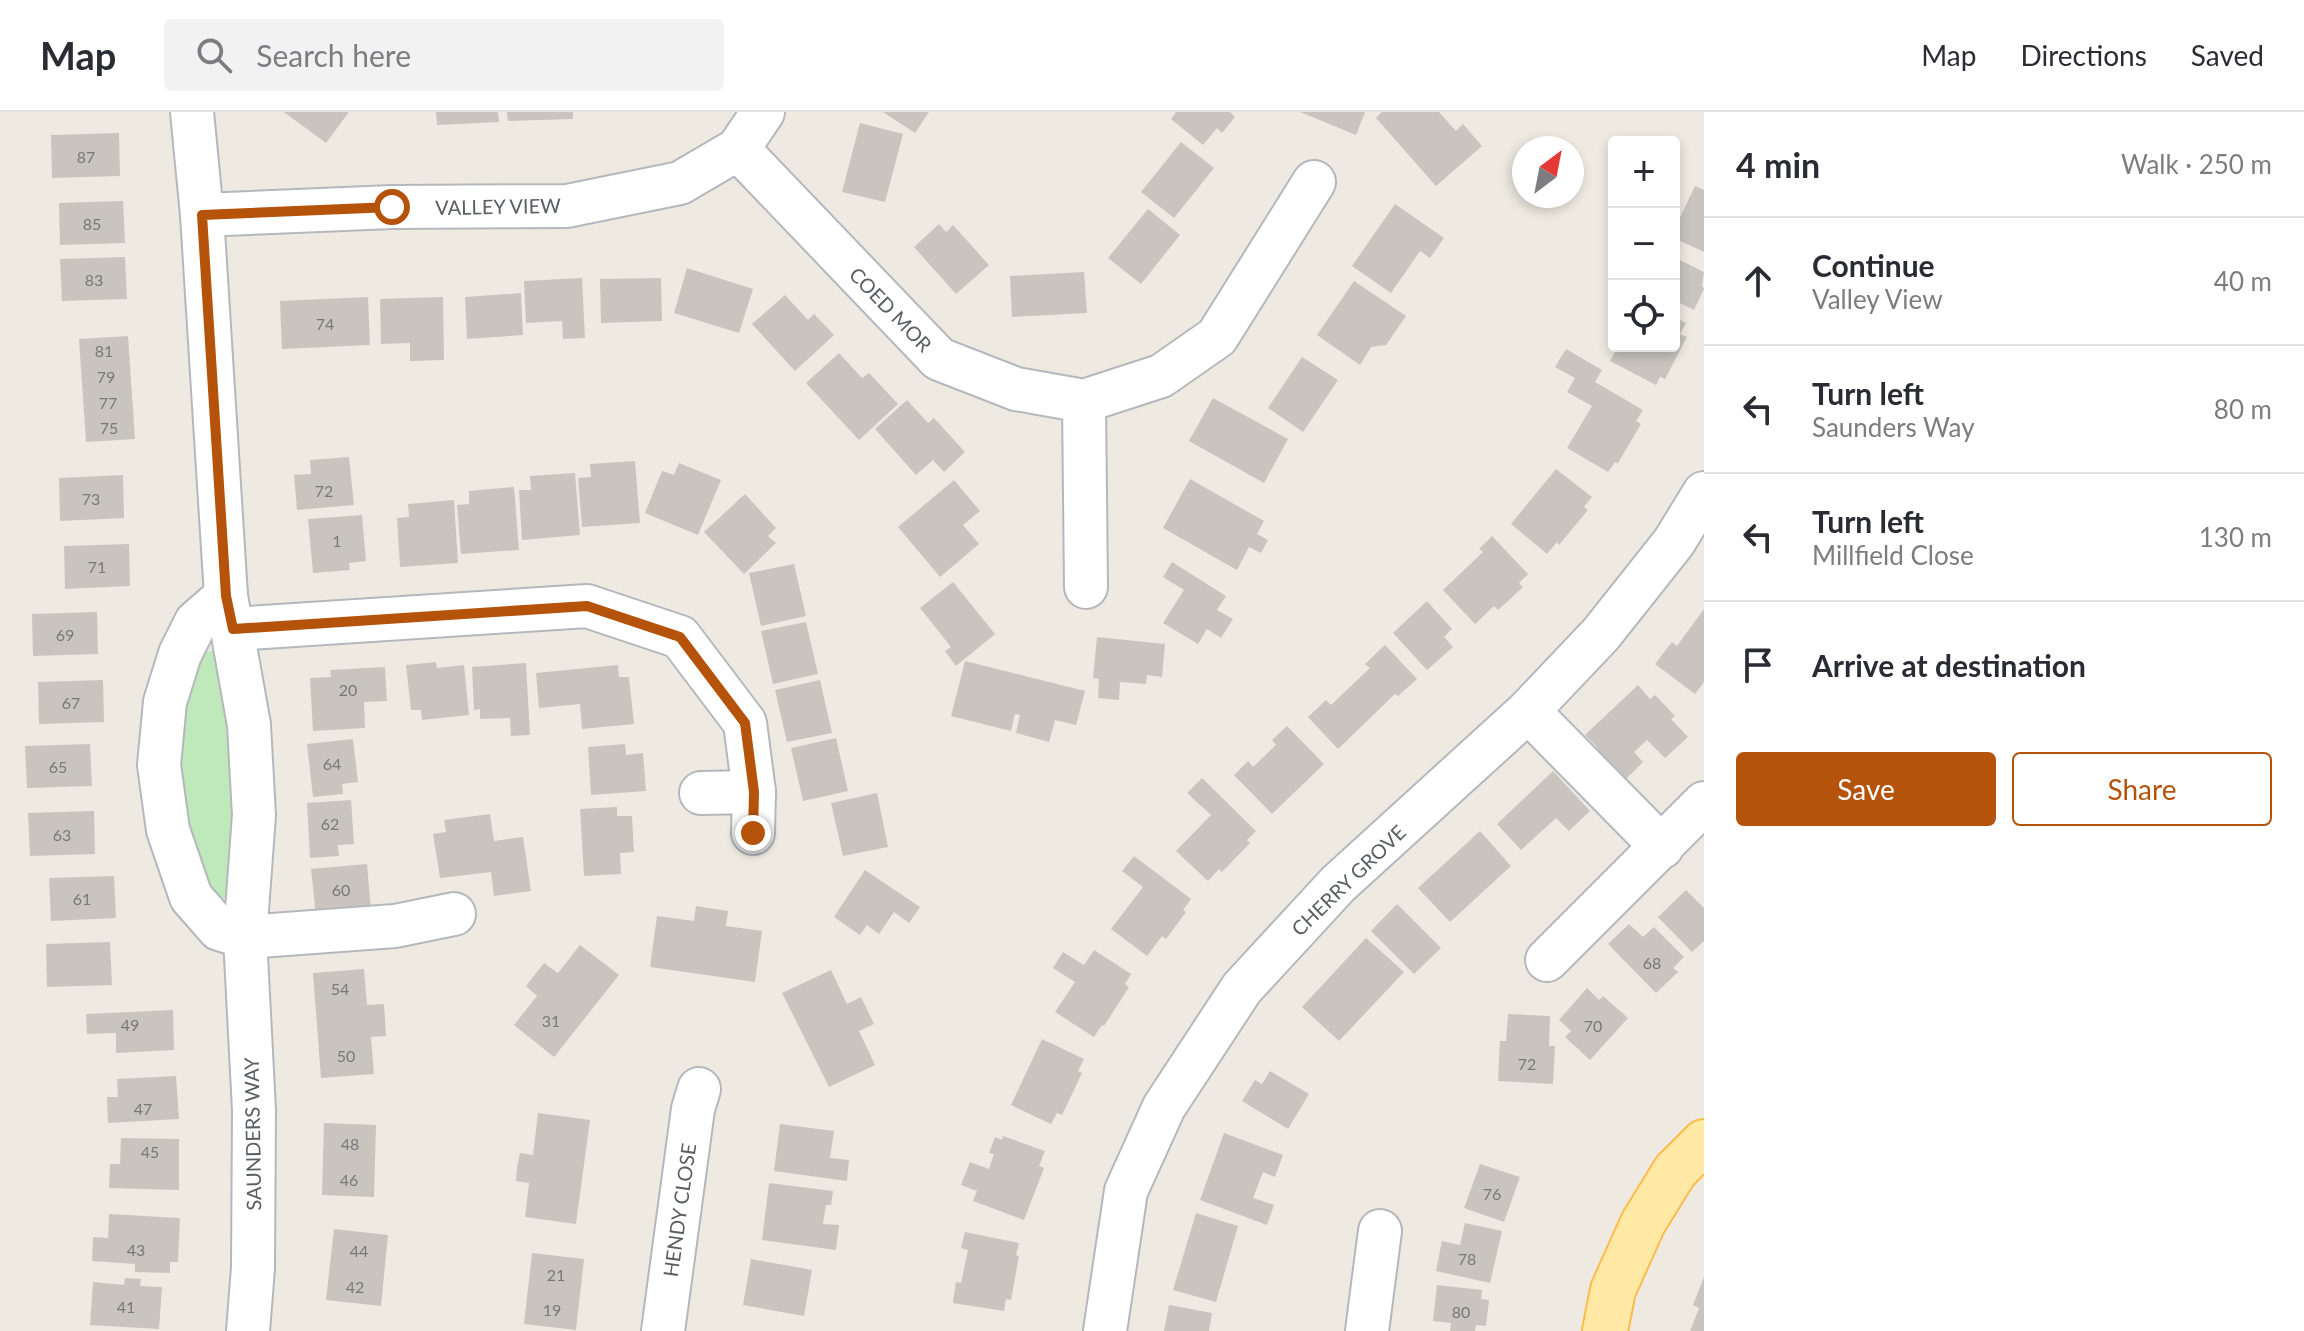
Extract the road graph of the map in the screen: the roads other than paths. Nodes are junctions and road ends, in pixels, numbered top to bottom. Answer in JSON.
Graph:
{"nodes":[{"id":1,"x":192,"y":112,"type":"edge"},
{"id":2,"x":763,"y":112,"type":"edge"},
{"id":3,"x":738,"y":149,"type":"junction"},
{"id":4,"x":1314,"y":182,"type":"dead end"},
{"id":5,"x":202,"y":215,"type":"junction"},
{"id":6,"x":1084,"y":401,"type":"junction"},
{"id":7,"x":1704,"y":493,"type":"edge"},
{"id":8,"x":1086,"y":587,"type":"dead end"},
{"id":9,"x":230,"y":613,"type":"junction"},
{"id":10,"x":1528,"y":711,"type":"junction"},
{"id":11,"x":754,"y":792,"type":"junction"},
{"id":12,"x":701,"y":793,"type":"dead end"},
{"id":13,"x":1704,"y":803,"type":"edge"},
{"id":14,"x":753,"y":833,"type":"dead end"},
{"id":15,"x":1662,"y":847,"type":"junction"},
{"id":16,"x":454,"y":914,"type":"dead end"},
{"id":17,"x":245,"y":937,"type":"junction"},
{"id":18,"x":1547,"y":960,"type":"dead end"},
{"id":19,"x":699,"y":1089,"type":"dead end"},
{"id":20,"x":1704,"y":1142,"type":"edge"},
{"id":21,"x":1380,"y":1231,"type":"dead end"},
{"id":22,"x":248,"y":1331,"type":"edge"},
{"id":23,"x":663,"y":1331,"type":"edge"},
{"id":24,"x":1105,"y":1331,"type":"edge"},
{"id":25,"x":1367,"y":1331,"type":"edge"},
{"id":26,"x":1605,"y":1331,"type":"edge"}],
"edges":[{"from":1,"to":5,"type":"street","name":"SAUNDERS WAY"},
{"from":2,"to":3,"type":"street","name":"VALLEY VIEW"},
{"from":3,"to":5,"type":"street","name":"VALLEY VIEW"},
{"from":3,"to":6,"type":"street","name":"COED MOR"},
{"from":4,"to":6,"type":"street","name":"COED MOR"},
{"from":5,"to":9,"type":"street","name":"SAUNDERS WAY"},
{"from":6,"to":8,"type":"street"},
{"from":7,"to":10,"type":"street","name":"CHERRY GROVE"},
{"from":9,"to":11,"type":"street"},
{"from":9,"to":17,"type":"street","name":"SAUNDERS WAY"},
{"from":9,"to":17,"type":"street"},
{"from":10,"to":15,"type":"street"},
{"from":10,"to":24,"type":"street","name":"CHERRY GROVE"},
{"from":11,"to":12,"type":"street"},
{"from":11,"to":14,"type":"street"},
{"from":13,"to":15,"type":"street"},
{"from":15,"to":18,"type":"street"},
{"from":16,"to":17,"type":"street"},
{"from":17,"to":22,"type":"street","name":"SAUNDERS WAY"},
{"from":19,"to":23,"type":"street","name":"HENDY CLOSE"},
{"from":20,"to":26,"type":"main road"},
{"from":21,"to":25,"type":"street"}]}
